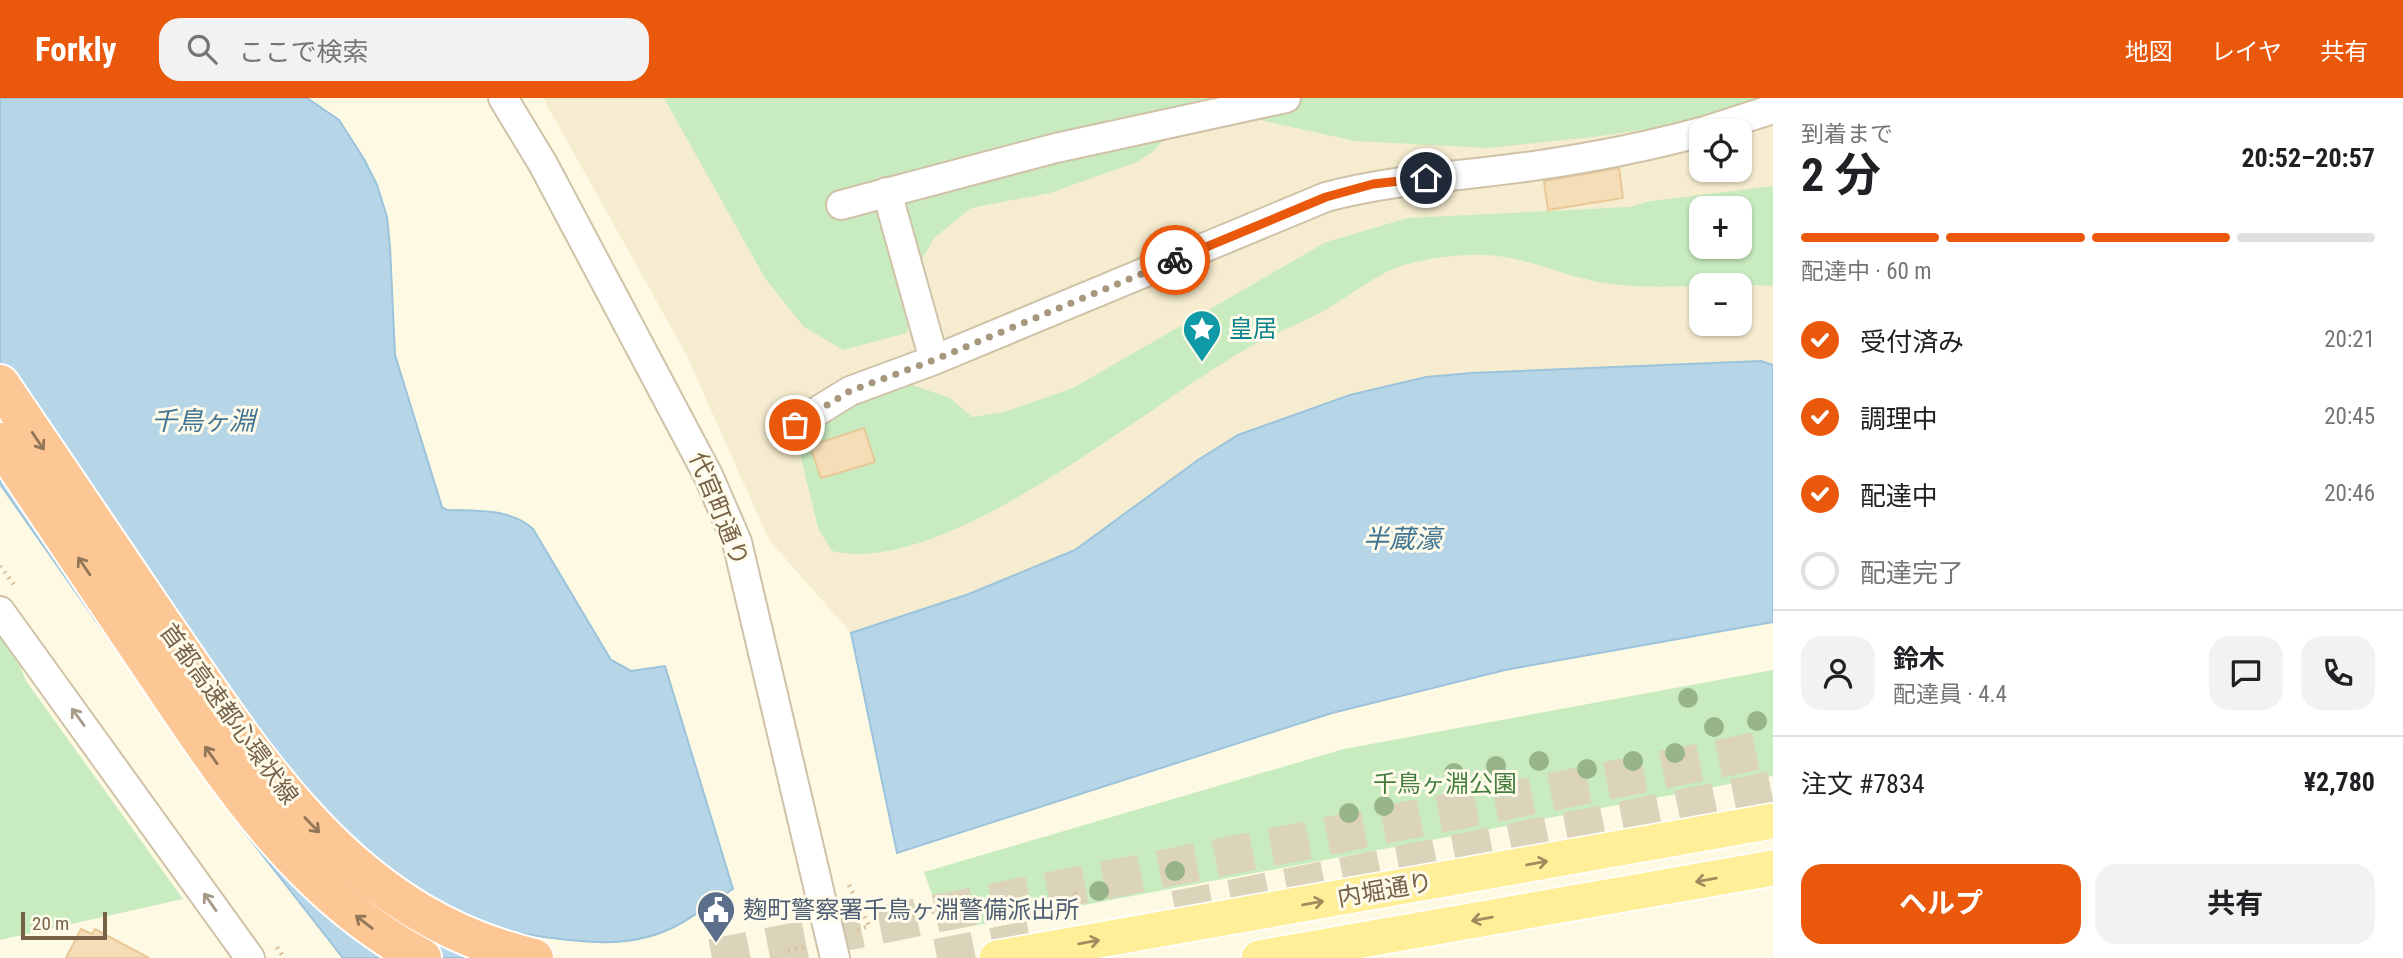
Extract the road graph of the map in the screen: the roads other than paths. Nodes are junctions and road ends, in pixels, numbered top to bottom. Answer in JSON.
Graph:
{"nodes":[{"id":1,"x":503,"y":98,"type":"edge"},
{"id":2,"x":1286,"y":98,"type":"edge"},
{"id":3,"x":1773,"y":109,"type":"edge"},
{"id":4,"x":1743,"y":119,"type":"edge"},
{"id":5,"x":1689,"y":136,"type":"edge"},
{"id":6,"x":887,"y":192,"type":"junction"},
{"id":7,"x":841,"y":205,"type":"dead end"},
{"id":8,"x":934,"y":360,"type":"junction"},
{"id":9,"x":0,"y":384,"type":"edge"},
{"id":10,"x":795,"y":425,"type":"dead end"},
{"id":11,"x":0,"y":442,"type":"edge"},
{"id":12,"x":0,"y":611,"type":"edge"},
{"id":13,"x":1773,"y":821,"type":"edge"},
{"id":14,"x":1773,"y":868,"type":"edge"},
{"id":15,"x":250,"y":958,"type":"edge"},
{"id":16,"x":422,"y":958,"type":"edge"},
{"id":17,"x":534,"y":958,"type":"edge"},
{"id":18,"x":835,"y":958,"type":"edge"},
{"id":19,"x":997,"y":958,"type":"edge"},
{"id":20,"x":1259,"y":958,"type":"edge"}],
"edges":[{"from":1,"to":18,"type":"street","name":"代官町通り"},
{"from":2,"to":6,"type":"street"},
{"from":3,"to":4,"type":"street"},
{"from":5,"to":8,"type":"street"},
{"from":6,"to":7,"type":"street"},
{"from":6,"to":8,"type":"street"},
{"from":8,"to":10,"type":"street"},
{"from":9,"to":17,"type":"highway","name":"首都高速都心環状線","one_way":true},
{"from":16,"to":11,"type":"highway","name":"首都高速都心環状線","one_way":true},
{"from":15,"to":12,"type":"street","one_way":true},
{"from":19,"to":13,"type":"main road","name":"内堀通り","one_way":true},
{"from":14,"to":20,"type":"main road","name":"内堀通り","one_way":true}]}
